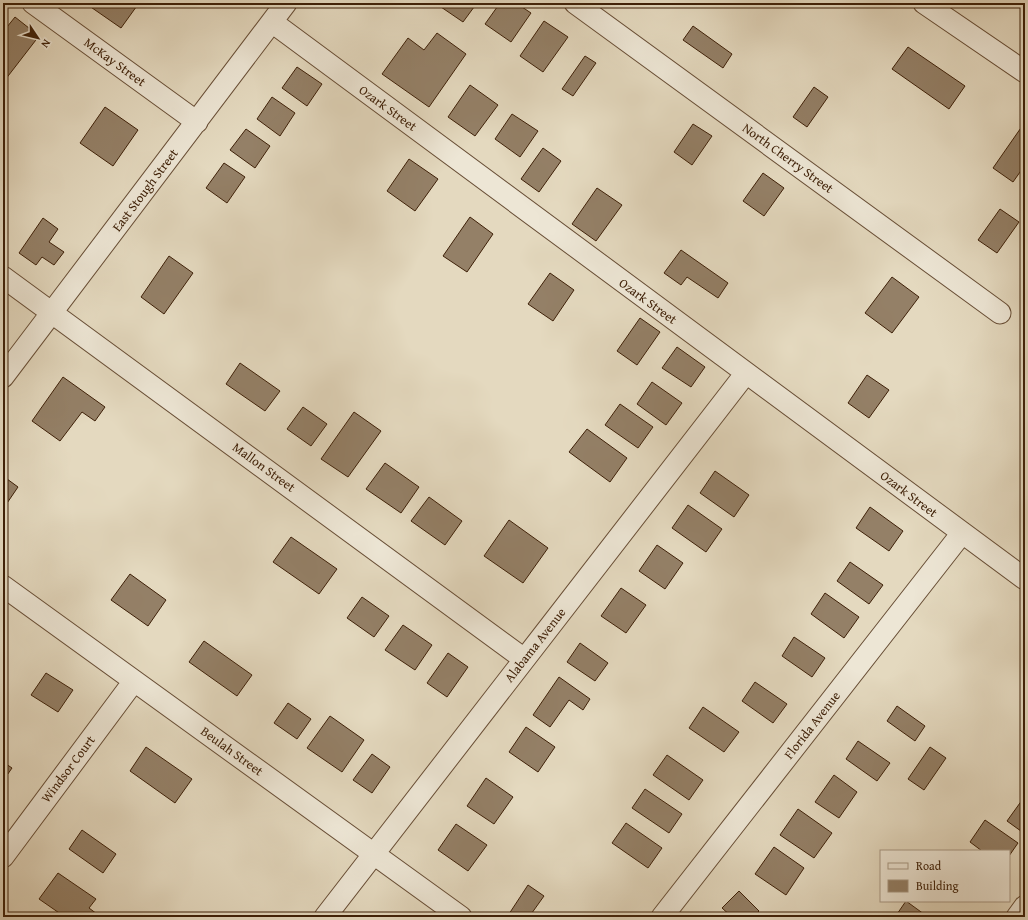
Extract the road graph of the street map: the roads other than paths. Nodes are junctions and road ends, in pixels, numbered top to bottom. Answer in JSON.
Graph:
{"nodes":[{"id":1,"x":33,"y":3,"type":"edge"},
{"id":2,"x":286,"y":3,"type":"edge"},
{"id":3,"x":575,"y":3,"type":"edge"},
{"id":4,"x":924,"y":3,"type":"edge"},
{"id":5,"x":272,"y":22,"type":"junction"},
{"id":6,"x":1025,"y":72,"type":"edge"},
{"id":7,"x":196,"y":122,"type":"junction"},
{"id":8,"x":3,"y":277,"type":"edge"},
{"id":9,"x":53,"y":312,"type":"junction"},
{"id":10,"x":1000,"y":313,"type":"dead end"},
{"id":11,"x":746,"y":373,"type":"junction"},
{"id":12,"x":3,"y":377,"type":"edge"},
{"id":13,"x":962,"y":533,"type":"junction"},
{"id":14,"x":1025,"y":579,"type":"edge"},
{"id":15,"x":3,"y":586,"type":"edge"},
{"id":16,"x":524,"y":659,"type":"junction"},
{"id":17,"x":134,"y":681,"type":"junction"},
{"id":18,"x":374,"y":853,"type":"junction"},
{"id":19,"x":3,"y":857,"type":"edge"},
{"id":20,"x":1025,"y":906,"type":"edge"},
{"id":21,"x":325,"y":917,"type":"edge"},
{"id":22,"x":461,"y":917,"type":"edge"},
{"id":23,"x":662,"y":917,"type":"edge"},
{"id":24,"x":1017,"y":917,"type":"edge"}],
"edges":[{"from":1,"to":7,"type":"street","name":"McKay Street"},
{"from":2,"to":5,"type":"street","name":"East Stough Street"},
{"from":3,"to":10,"type":"street","name":"North Cherry Street"},
{"from":4,"to":6,"type":"street"},
{"from":5,"to":7,"type":"street","name":"East Stough Street"},
{"from":5,"to":11,"type":"street","name":"Ozark Street"},
{"from":7,"to":9,"type":"street","name":"East Stough Street"},
{"from":8,"to":9,"type":"street","name":"Mallon Street"},
{"from":9,"to":12,"type":"street","name":"East Stough Street"},
{"from":9,"to":16,"type":"street","name":"Mallon Street"},
{"from":11,"to":13,"type":"street","name":"Ozark Street"},
{"from":11,"to":16,"type":"street","name":"Alabama Avenue"},
{"from":13,"to":14,"type":"street","name":"Ozark Street"},
{"from":13,"to":23,"type":"street","name":"Florida Avenue"},
{"from":15,"to":17,"type":"street","name":"Beulah Street"},
{"from":16,"to":18,"type":"street","name":"Alabama Avenue"},
{"from":17,"to":18,"type":"street","name":"Beulah Street"},
{"from":17,"to":19,"type":"street","name":"Windsor Court"},
{"from":18,"to":21,"type":"street","name":"Alabama Avenue"},
{"from":18,"to":22,"type":"street","name":"Beulah Street"},
{"from":20,"to":24,"type":"street"}]}
